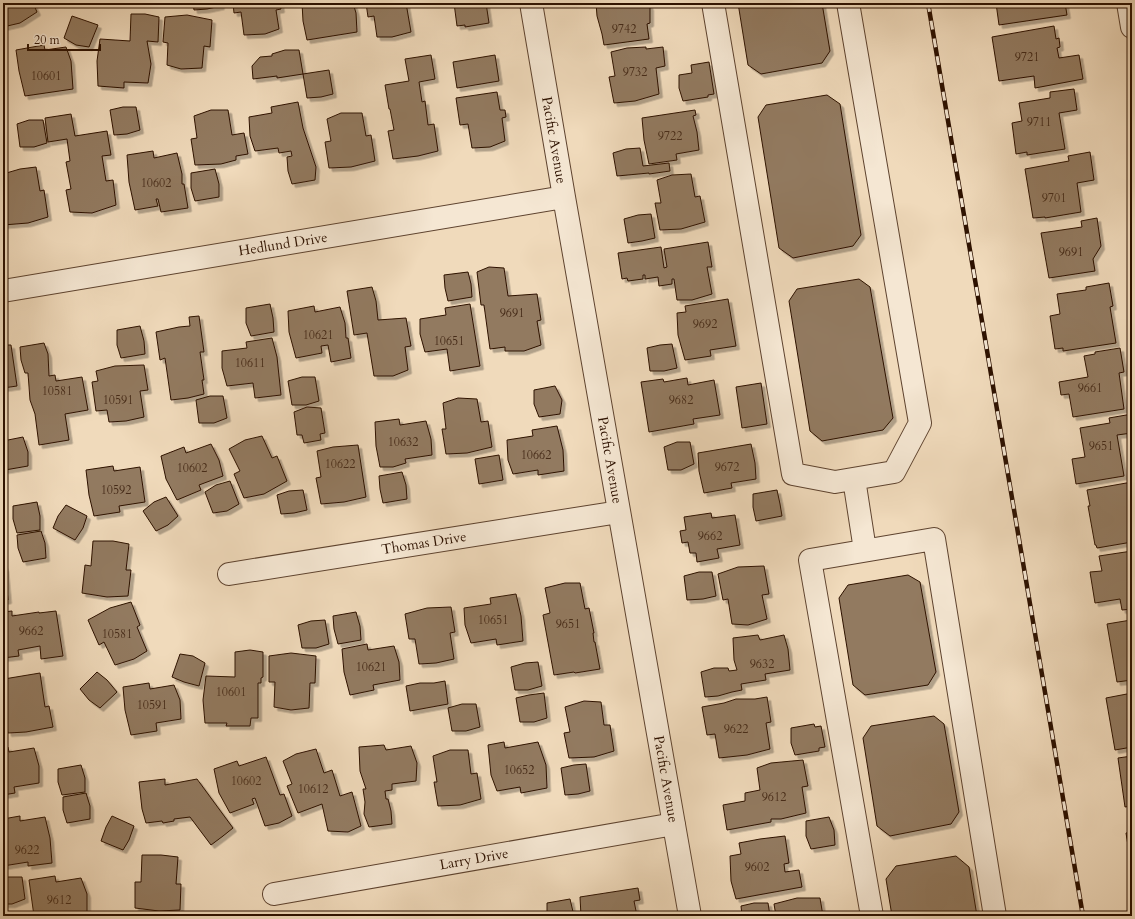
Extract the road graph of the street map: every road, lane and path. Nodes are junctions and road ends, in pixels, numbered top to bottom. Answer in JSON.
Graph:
{"nodes":[{"id":1,"x":531,"y":3,"type":"edge"},
{"id":2,"x":713,"y":3,"type":"edge"},
{"id":3,"x":848,"y":3,"type":"edge"},
{"id":4,"x":1128,"y":3,"type":"edge"},
{"id":5,"x":1132,"y":27,"type":"edge"},
{"id":6,"x":564,"y":197,"type":"junction"},
{"id":7,"x":3,"y":291,"type":"edge"},
{"id":8,"x":854,"y":479,"type":"junction"},
{"id":9,"x":619,"y":512,"type":"junction"},
{"id":10,"x":865,"y":550,"type":"junction"},
{"id":11,"x":229,"y":574,"type":"dead end"},
{"id":12,"x":674,"y":824,"type":"junction"},
{"id":13,"x":274,"y":894,"type":"dead end"},
{"id":14,"x":690,"y":916,"type":"edge"},
{"id":15,"x":872,"y":916,"type":"edge"},
{"id":16,"x":995,"y":916,"type":"edge"}],
"edges":[{"from":1,"to":6,"type":"street","name":"Pacific Avenue"},
{"from":2,"to":8,"type":"street"},
{"from":3,"to":8,"type":"street"},
{"from":4,"to":5,"type":"street"},
{"from":6,"to":7,"type":"street","name":"Hedlund Drive"},
{"from":6,"to":9,"type":"street","name":"Pacific Avenue"},
{"from":8,"to":10,"type":"street"},
{"from":9,"to":11,"type":"street","name":"Thomas Drive"},
{"from":9,"to":12,"type":"street","name":"Pacific Avenue"},
{"from":10,"to":15,"type":"street"},
{"from":10,"to":16,"type":"street"},
{"from":12,"to":13,"type":"street","name":"Larry Drive"},
{"from":12,"to":14,"type":"street","name":"Pacific Avenue"}]}
